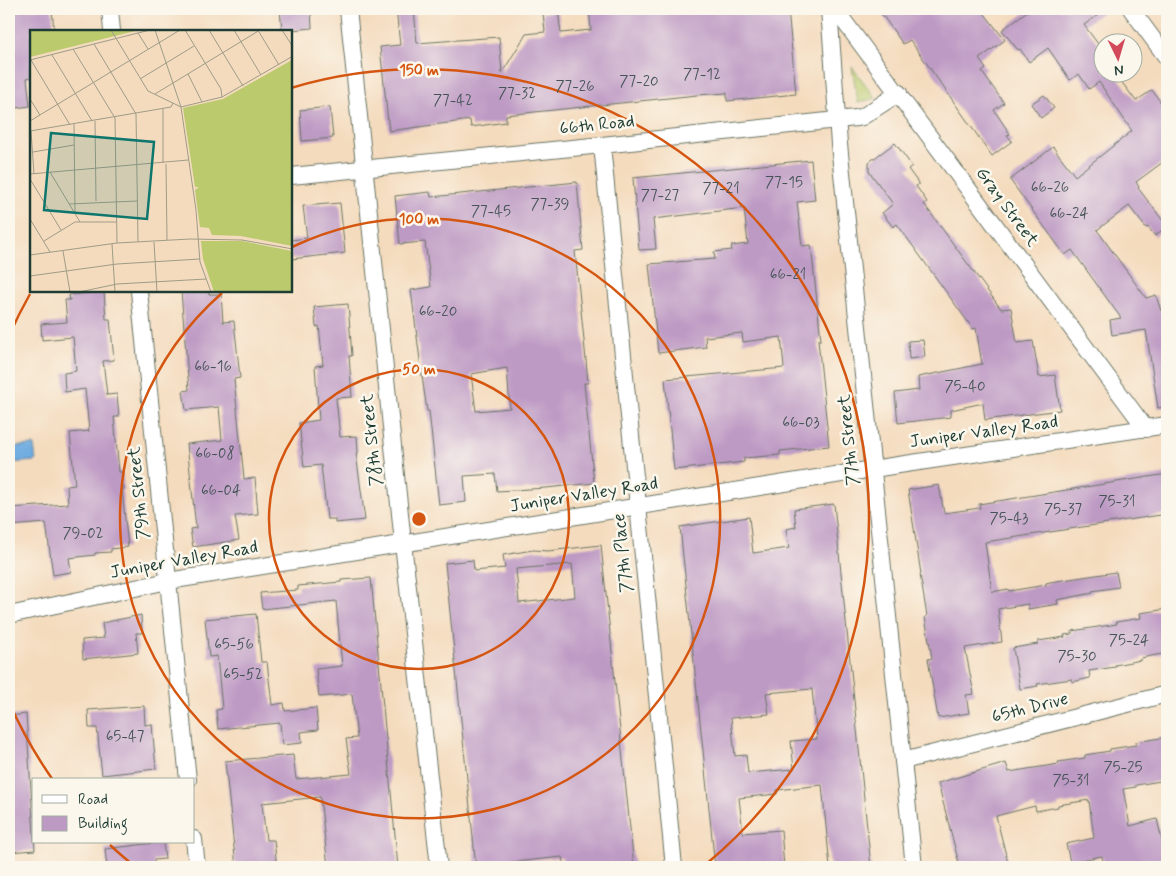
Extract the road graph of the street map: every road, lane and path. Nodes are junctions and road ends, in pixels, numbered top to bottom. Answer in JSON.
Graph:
{"nodes":[{"id":1,"x":110,"y":9,"type":"edge"},
{"id":2,"x":348,"y":9,"type":"edge"},
{"id":3,"x":828,"y":9,"type":"edge"},
{"id":4,"x":835,"y":9,"type":"edge"},
{"id":5,"x":1131,"y":9,"type":"edge"},
{"id":6,"x":112,"y":30,"type":"edge"},
{"id":7,"x":1167,"y":58,"type":"edge"},
{"id":8,"x":899,"y":93,"type":"junction"},
{"id":9,"x":837,"y":120,"type":"junction"},
{"id":10,"x":602,"y":145,"type":"junction"},
{"id":11,"x":364,"y":168,"type":"junction"},
{"id":12,"x":292,"y":176,"type":"edge"},
{"id":13,"x":139,"y":292,"type":"edge"},
{"id":14,"x":1167,"y":426,"type":"edge"},
{"id":15,"x":1146,"y":429,"type":"junction"},
{"id":16,"x":872,"y":469,"type":"junction"},
{"id":17,"x":638,"y":506,"type":"junction"},
{"id":18,"x":403,"y":543,"type":"junction"},
{"id":19,"x":168,"y":581,"type":"junction"},
{"id":20,"x":9,"y":615,"type":"edge"},
{"id":21,"x":1167,"y":694,"type":"edge"},
{"id":22,"x":903,"y":761,"type":"junction"},
{"id":23,"x":188,"y":778,"type":"edge"},
{"id":24,"x":194,"y":844,"type":"edge"},
{"id":25,"x":196,"y":867,"type":"edge"},
{"id":26,"x":439,"y":867,"type":"edge"},
{"id":27,"x":674,"y":867,"type":"edge"},
{"id":28,"x":914,"y":867,"type":"edge"}],
"edges":[{"from":1,"to":6,"type":"street"},
{"from":2,"to":11,"type":"street","name":"78th Street"},
{"from":3,"to":9,"type":"street","name":"77th Street"},
{"from":4,"to":8,"type":"street","name":"Gray Street"},
{"from":5,"to":7,"type":"street"},
{"from":8,"to":9,"type":"street","name":"66th Road"},
{"from":8,"to":15,"type":"street","name":"Gray Street"},
{"from":9,"to":10,"type":"street","name":"66th Road"},
{"from":9,"to":16,"type":"street","name":"77th Street"},
{"from":10,"to":11,"type":"street","name":"66th Road"},
{"from":10,"to":17,"type":"street","name":"77th Place"},
{"from":11,"to":12,"type":"street","name":"66th Road"},
{"from":11,"to":18,"type":"street","name":"78th Street"},
{"from":13,"to":19,"type":"street","name":"79th Street"},
{"from":14,"to":15,"type":"street","name":"Juniper Valley Road"},
{"from":15,"to":16,"type":"street","name":"Juniper Valley Road"},
{"from":16,"to":17,"type":"street","name":"Juniper Valley Road"},
{"from":16,"to":22,"type":"street","name":"77th Street"},
{"from":17,"to":18,"type":"street","name":"Juniper Valley Road"},
{"from":17,"to":27,"type":"street","name":"77th Place"},
{"from":18,"to":19,"type":"street","name":"Juniper Valley Road"},
{"from":18,"to":26,"type":"street","name":"78th Street"},
{"from":19,"to":20,"type":"street","name":"Juniper Valley Road"},
{"from":19,"to":23,"type":"street","name":"79th Street"},
{"from":21,"to":22,"type":"street","name":"65th Drive"},
{"from":22,"to":28,"type":"street","name":"77th Street"},
{"from":24,"to":25,"type":"street"}]}
